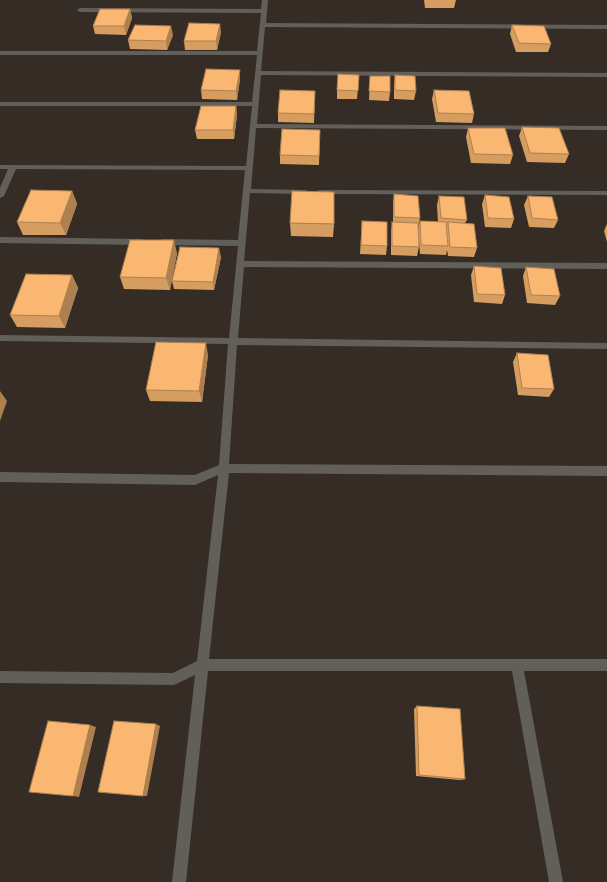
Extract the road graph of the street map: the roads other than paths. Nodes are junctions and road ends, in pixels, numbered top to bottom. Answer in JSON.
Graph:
{"nodes":[{"id":1,"x":264,"y":0,"type":"edge"},
{"id":2,"x":80,"y":10,"type":"dead end"},
{"id":3,"x":263,"y":11,"type":"junction"},
{"id":4,"x":262,"y":25,"type":"junction"},
{"id":5,"x":607,"y":27,"type":"edge"},
{"id":6,"x":0,"y":53,"type":"edge"},
{"id":7,"x":260,"y":53,"type":"junction"},
{"id":8,"x":259,"y":73,"type":"junction"},
{"id":9,"x":607,"y":75,"type":"edge"},
{"id":10,"x":0,"y":104,"type":"edge"},
{"id":11,"x":256,"y":104,"type":"junction"},
{"id":12,"x":254,"y":126,"type":"junction"},
{"id":13,"x":607,"y":128,"type":"edge"},
{"id":14,"x":0,"y":167,"type":"edge"},
{"id":15,"x":13,"y":167,"type":"junction"},
{"id":16,"x":250,"y":168,"type":"junction"},
{"id":17,"x":247,"y":191,"type":"junction"},
{"id":18,"x":607,"y":194,"type":"edge"},
{"id":19,"x":0,"y":196,"type":"edge"},
{"id":20,"x":0,"y":240,"type":"edge"},
{"id":21,"x":242,"y":244,"type":"junction"},
{"id":22,"x":241,"y":264,"type":"junction"},
{"id":23,"x":607,"y":266,"type":"edge"},
{"id":24,"x":0,"y":338,"type":"edge"},
{"id":25,"x":233,"y":340,"type":"junction"},
{"id":26,"x":607,"y":346,"type":"edge"},
{"id":27,"x":224,"y":468,"type":"junction"},
{"id":28,"x":607,"y":471,"type":"edge"},
{"id":29,"x":0,"y":477,"type":"edge"},
{"id":30,"x":202,"y":665,"type":"junction"},
{"id":31,"x":517,"y":665,"type":"junction"},
{"id":32,"x":607,"y":665,"type":"edge"},
{"id":33,"x":0,"y":677,"type":"edge"},
{"id":34,"x":179,"y":882,"type":"edge"},
{"id":35,"x":556,"y":882,"type":"edge"}],
"edges":[{"from":1,"to":3,"type":"street"},
{"from":2,"to":3,"type":"street"},
{"from":3,"to":4,"type":"street"},
{"from":4,"to":5,"type":"street"},
{"from":4,"to":7,"type":"street"},
{"from":6,"to":7,"type":"street"},
{"from":7,"to":8,"type":"street"},
{"from":8,"to":9,"type":"street"},
{"from":8,"to":11,"type":"street"},
{"from":10,"to":11,"type":"street"},
{"from":11,"to":12,"type":"street"},
{"from":12,"to":13,"type":"street"},
{"from":12,"to":16,"type":"street"},
{"from":14,"to":15,"type":"street"},
{"from":15,"to":16,"type":"street"},
{"from":15,"to":19,"type":"street"},
{"from":16,"to":17,"type":"street"},
{"from":17,"to":18,"type":"street"},
{"from":17,"to":21,"type":"street"},
{"from":20,"to":21,"type":"street"},
{"from":21,"to":22,"type":"street"},
{"from":22,"to":23,"type":"street"},
{"from":22,"to":25,"type":"street"},
{"from":24,"to":25,"type":"street"},
{"from":25,"to":26,"type":"street"},
{"from":25,"to":27,"type":"street"},
{"from":27,"to":28,"type":"street"},
{"from":27,"to":29,"type":"street"},
{"from":27,"to":30,"type":"street"},
{"from":30,"to":31,"type":"street"},
{"from":30,"to":33,"type":"street"},
{"from":30,"to":34,"type":"street"},
{"from":31,"to":32,"type":"street"},
{"from":31,"to":35,"type":"street"}]}
